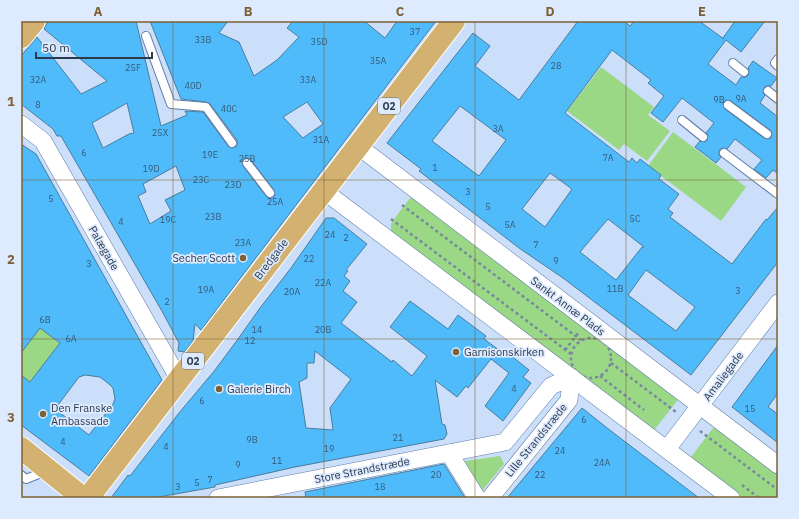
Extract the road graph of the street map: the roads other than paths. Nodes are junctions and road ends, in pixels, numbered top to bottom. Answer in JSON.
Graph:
{"nodes":[{"id":1,"x":34,"y":21,"type":"edge"},
{"id":2,"x":454,"y":21,"type":"edge"},
{"id":3,"x":146,"y":36,"type":"dead end"},
{"id":4,"x":21,"y":37,"type":"edge"},
{"id":5,"x":778,"y":59,"type":"edge"},
{"id":6,"x":733,"y":63,"type":"dead end"},
{"id":7,"x":778,"y":66,"type":"edge"},
{"id":8,"x":744,"y":72,"type":"dead end"},
{"id":9,"x":768,"y":91,"type":"dead end"},
{"id":10,"x":778,"y":99,"type":"edge"},
{"id":11,"x":728,"y":105,"type":"dead end"},
{"id":12,"x":682,"y":120,"type":"dead end"},
{"id":13,"x":21,"y":124,"type":"edge"},
{"id":14,"x":768,"y":134,"type":"dead end"},
{"id":15,"x":703,"y":137,"type":"dead end"},
{"id":16,"x":232,"y":143,"type":"dead end"},
{"id":17,"x":358,"y":146,"type":"junction"},
{"id":18,"x":724,"y":153,"type":"dead end"},
{"id":19,"x":247,"y":163,"type":"dead end"},
{"id":20,"x":324,"y":191,"type":"junction"},
{"id":21,"x":270,"y":193,"type":"dead end"},
{"id":22,"x":778,"y":194,"type":"edge"},
{"id":23,"x":778,"y":304,"type":"edge"},
{"id":24,"x":571,"y":377,"type":"junction"},
{"id":25,"x":179,"y":379,"type":"junction"},
{"id":26,"x":700,"y":406,"type":"junction"},
{"id":27,"x":505,"y":442,"type":"junction"},
{"id":28,"x":21,"y":448,"type":"edge"},
{"id":29,"x":667,"y":449,"type":"junction"},
{"id":30,"x":449,"y":453,"type":"junction"},
{"id":31,"x":523,"y":455,"type":"junction"},
{"id":32,"x":778,"y":465,"type":"edge"},
{"id":33,"x":48,"y":470,"type":"junction"},
{"id":34,"x":21,"y":475,"type":"edge"},
{"id":35,"x":83,"y":498,"type":"edge"},
{"id":36,"x":88,"y":498,"type":"edge"},
{"id":37,"x":218,"y":498,"type":"edge"},
{"id":38,"x":477,"y":498,"type":"edge"},
{"id":39,"x":490,"y":498,"type":"edge"},
{"id":40,"x":731,"y":498,"type":"edge"}],
"edges":[{"from":1,"to":4,"type":"main road"},
{"from":2,"to":17,"type":"main road","name":"Bredgade","number":"O2"},
{"from":3,"to":16,"type":"lane"},
{"from":5,"to":7,"type":"lane"},
{"from":6,"to":8,"type":"lane"},
{"from":9,"to":10,"type":"lane"},
{"from":11,"to":14,"type":"lane"},
{"from":12,"to":15,"type":"lane"},
{"from":13,"to":25,"type":"street","name":"Palægade"},
{"from":17,"to":20,"type":"main road","name":"Bredgade","number":"O2"},
{"from":17,"to":26,"type":"street","name":"Sankt Annæ Plads"},
{"from":18,"to":22,"type":"lane"},
{"from":19,"to":21,"type":"lane"},
{"from":20,"to":24,"type":"street"},
{"from":20,"to":25,"type":"main road","name":"Bredgade","number":"O2"},
{"from":23,"to":26,"type":"street","name":"Amaliegade"},
{"from":24,"to":27,"type":"street"},
{"from":24,"to":29,"type":"street"},
{"from":24,"to":31,"type":"street","name":"Lille Strandstræde"},
{"from":25,"to":36,"type":"main road","name":"Bredgade","number":"O2"},
{"from":26,"to":29,"type":"street","name":"Amaliegade"},
{"from":26,"to":32,"type":"street","name":"Sankt Annæ Plads"},
{"from":27,"to":30,"type":"street","name":"Store Strandstræde"},
{"from":27,"to":31,"type":"street"},
{"from":28,"to":33,"type":"main road"},
{"from":29,"to":40,"type":"street"},
{"from":30,"to":37,"type":"street","name":"Store Strandstræde"},
{"from":30,"to":38,"type":"street"},
{"from":31,"to":39,"type":"street","name":"Lille Strandstræde"},
{"from":33,"to":34,"type":"lane"},
{"from":33,"to":35,"type":"main road"}]}
